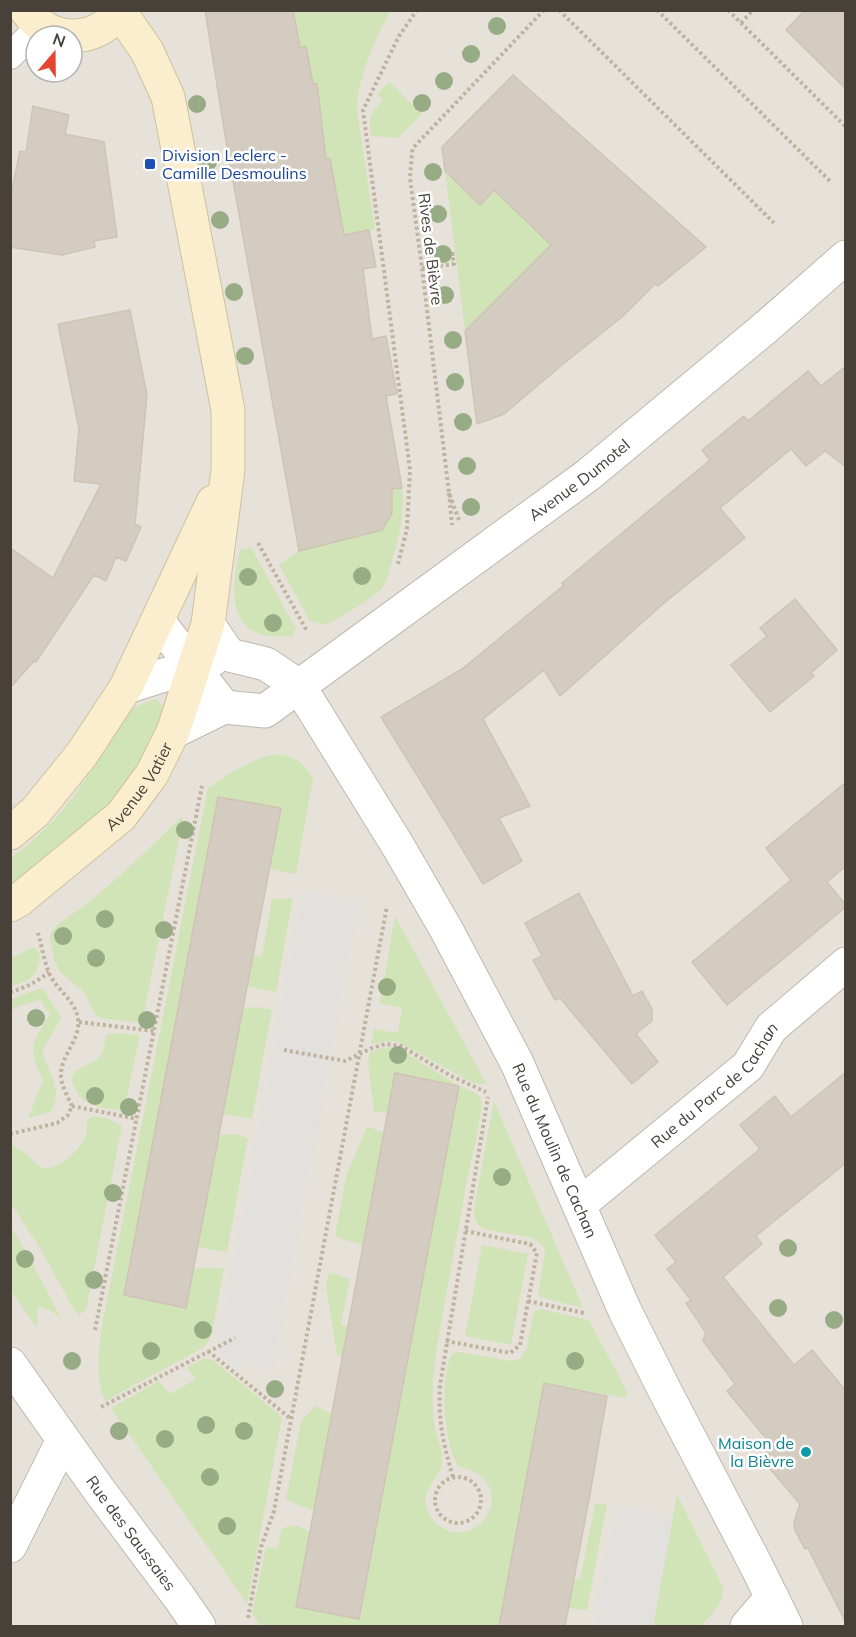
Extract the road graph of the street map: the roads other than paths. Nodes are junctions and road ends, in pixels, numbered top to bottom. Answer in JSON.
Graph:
{"nodes":[{"id":1,"x":121,"y":11,"type":"edge"},
{"id":2,"x":33,"y":18,"type":"edge"},
{"id":3,"x":10,"y":56,"type":"edge"},
{"id":4,"x":846,"y":257,"type":"edge"},
{"id":5,"x":228,"y":470,"type":"junction"},
{"id":6,"x":158,"y":621,"type":"junction"},
{"id":7,"x":207,"y":624,"type":"junction"},
{"id":8,"x":228,"y":655,"type":"junction"},
{"id":9,"x":194,"y":666,"type":"junction"},
{"id":10,"x":299,"y":686,"type":"junction"},
{"id":11,"x":126,"y":687,"type":"junction"},
{"id":12,"x":225,"y":707,"type":"junction"},
{"id":13,"x":173,"y":732,"type":"junction"},
{"id":14,"x":10,"y":833,"type":"edge"},
{"id":15,"x":10,"y":905,"type":"edge"},
{"id":16,"x":846,"y":964,"type":"edge"},
{"id":17,"x":579,"y":1205,"type":"junction"},
{"id":18,"x":10,"y":1364,"type":"edge"},
{"id":19,"x":63,"y":1440,"type":"junction"},
{"id":20,"x":10,"y":1546,"type":"edge"},
{"id":21,"x":772,"y":1597,"type":"junction"},
{"id":22,"x":199,"y":1626,"type":"edge"},
{"id":23,"x":747,"y":1626,"type":"edge"},
{"id":24,"x":786,"y":1626,"type":"edge"}],
"edges":[{"from":1,"to":2,"type":"main road"},
{"from":1,"to":5,"type":"main road","name":"Avenue Vatier"},
{"from":2,"to":3,"type":"lane"},
{"from":4,"to":10,"type":"street","name":"Avenue Dumotel"},
{"from":5,"to":6,"type":"main road"},
{"from":5,"to":7,"type":"main road","name":"Avenue Vatier"},
{"from":6,"to":9,"type":"street"},
{"from":6,"to":11,"type":"main road"},
{"from":7,"to":8,"type":"street"},
{"from":7,"to":9,"type":"main road","name":"Avenue Vatier"},
{"from":8,"to":9,"type":"street"},
{"from":8,"to":10,"type":"street"},
{"from":9,"to":11,"type":"street"},
{"from":9,"to":12,"type":"street"},
{"from":9,"to":13,"type":"main road","name":"Avenue Vatier"},
{"from":10,"to":12,"type":"street","name":"Avenue Dumotel"},
{"from":10,"to":17,"type":"street","name":"Rue du Moulin de Cachan"},
{"from":11,"to":14,"type":"main road"},
{"from":12,"to":13,"type":"street"},
{"from":13,"to":15,"type":"main road","name":"Avenue Vatier"},
{"from":16,"to":17,"type":"street","name":"Rue du Parc de Cachan"},
{"from":17,"to":21,"type":"street","name":"Rue du Moulin de Cachan"},
{"from":18,"to":19,"type":"street","name":"Rue des Saussaies"},
{"from":19,"to":20,"type":"street"},
{"from":19,"to":22,"type":"street","name":"Rue des Saussaies"},
{"from":21,"to":23,"type":"street"},
{"from":21,"to":24,"type":"street","name":"Rue du Moulin de Cachan"}]}
